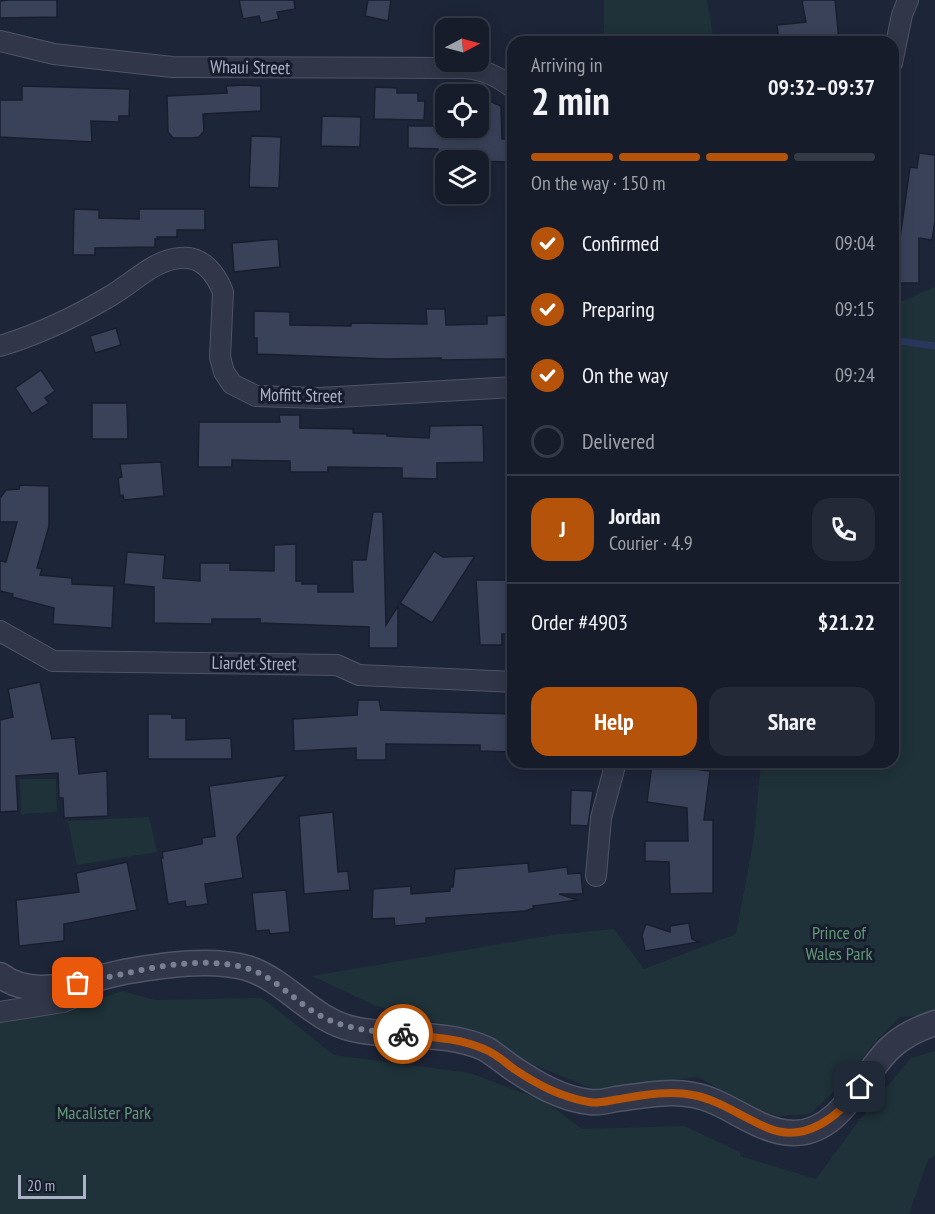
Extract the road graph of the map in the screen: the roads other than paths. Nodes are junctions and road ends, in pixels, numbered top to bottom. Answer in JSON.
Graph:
{"nodes":[{"id":1,"x":908,"y":0,"type":"edge"},
{"id":2,"x":898,"y":36,"type":"edge"},
{"id":3,"x":0,"y":41,"type":"edge"},
{"id":4,"x":506,"y":83,"type":"edge"},
{"id":5,"x":0,"y":346,"type":"edge"},
{"id":6,"x":507,"y":387,"type":"edge"},
{"id":7,"x":0,"y":631,"type":"edge"},
{"id":8,"x":507,"y":682,"type":"edge"},
{"id":9,"x":614,"y":768,"type":"edge"},
{"id":10,"x":596,"y":876,"type":"dead end"},
{"id":11,"x":3,"y":978,"type":"edge"},
{"id":12,"x":94,"y":980,"type":"junction"},
{"id":13,"x":0,"y":1012,"type":"edge"},
{"id":14,"x":935,"y":1023,"type":"edge"}],
"edges":[{"from":1,"to":2,"type":"street"},
{"from":3,"to":4,"type":"street","name":"Whaui Street"},
{"from":5,"to":6,"type":"street","name":"Moffitt Street"},
{"from":7,"to":8,"type":"street","name":"Liardet Street"},
{"from":9,"to":10,"type":"street"},
{"from":11,"to":12,"type":"street"},
{"from":12,"to":13,"type":"street"},
{"from":12,"to":14,"type":"street"}]}
